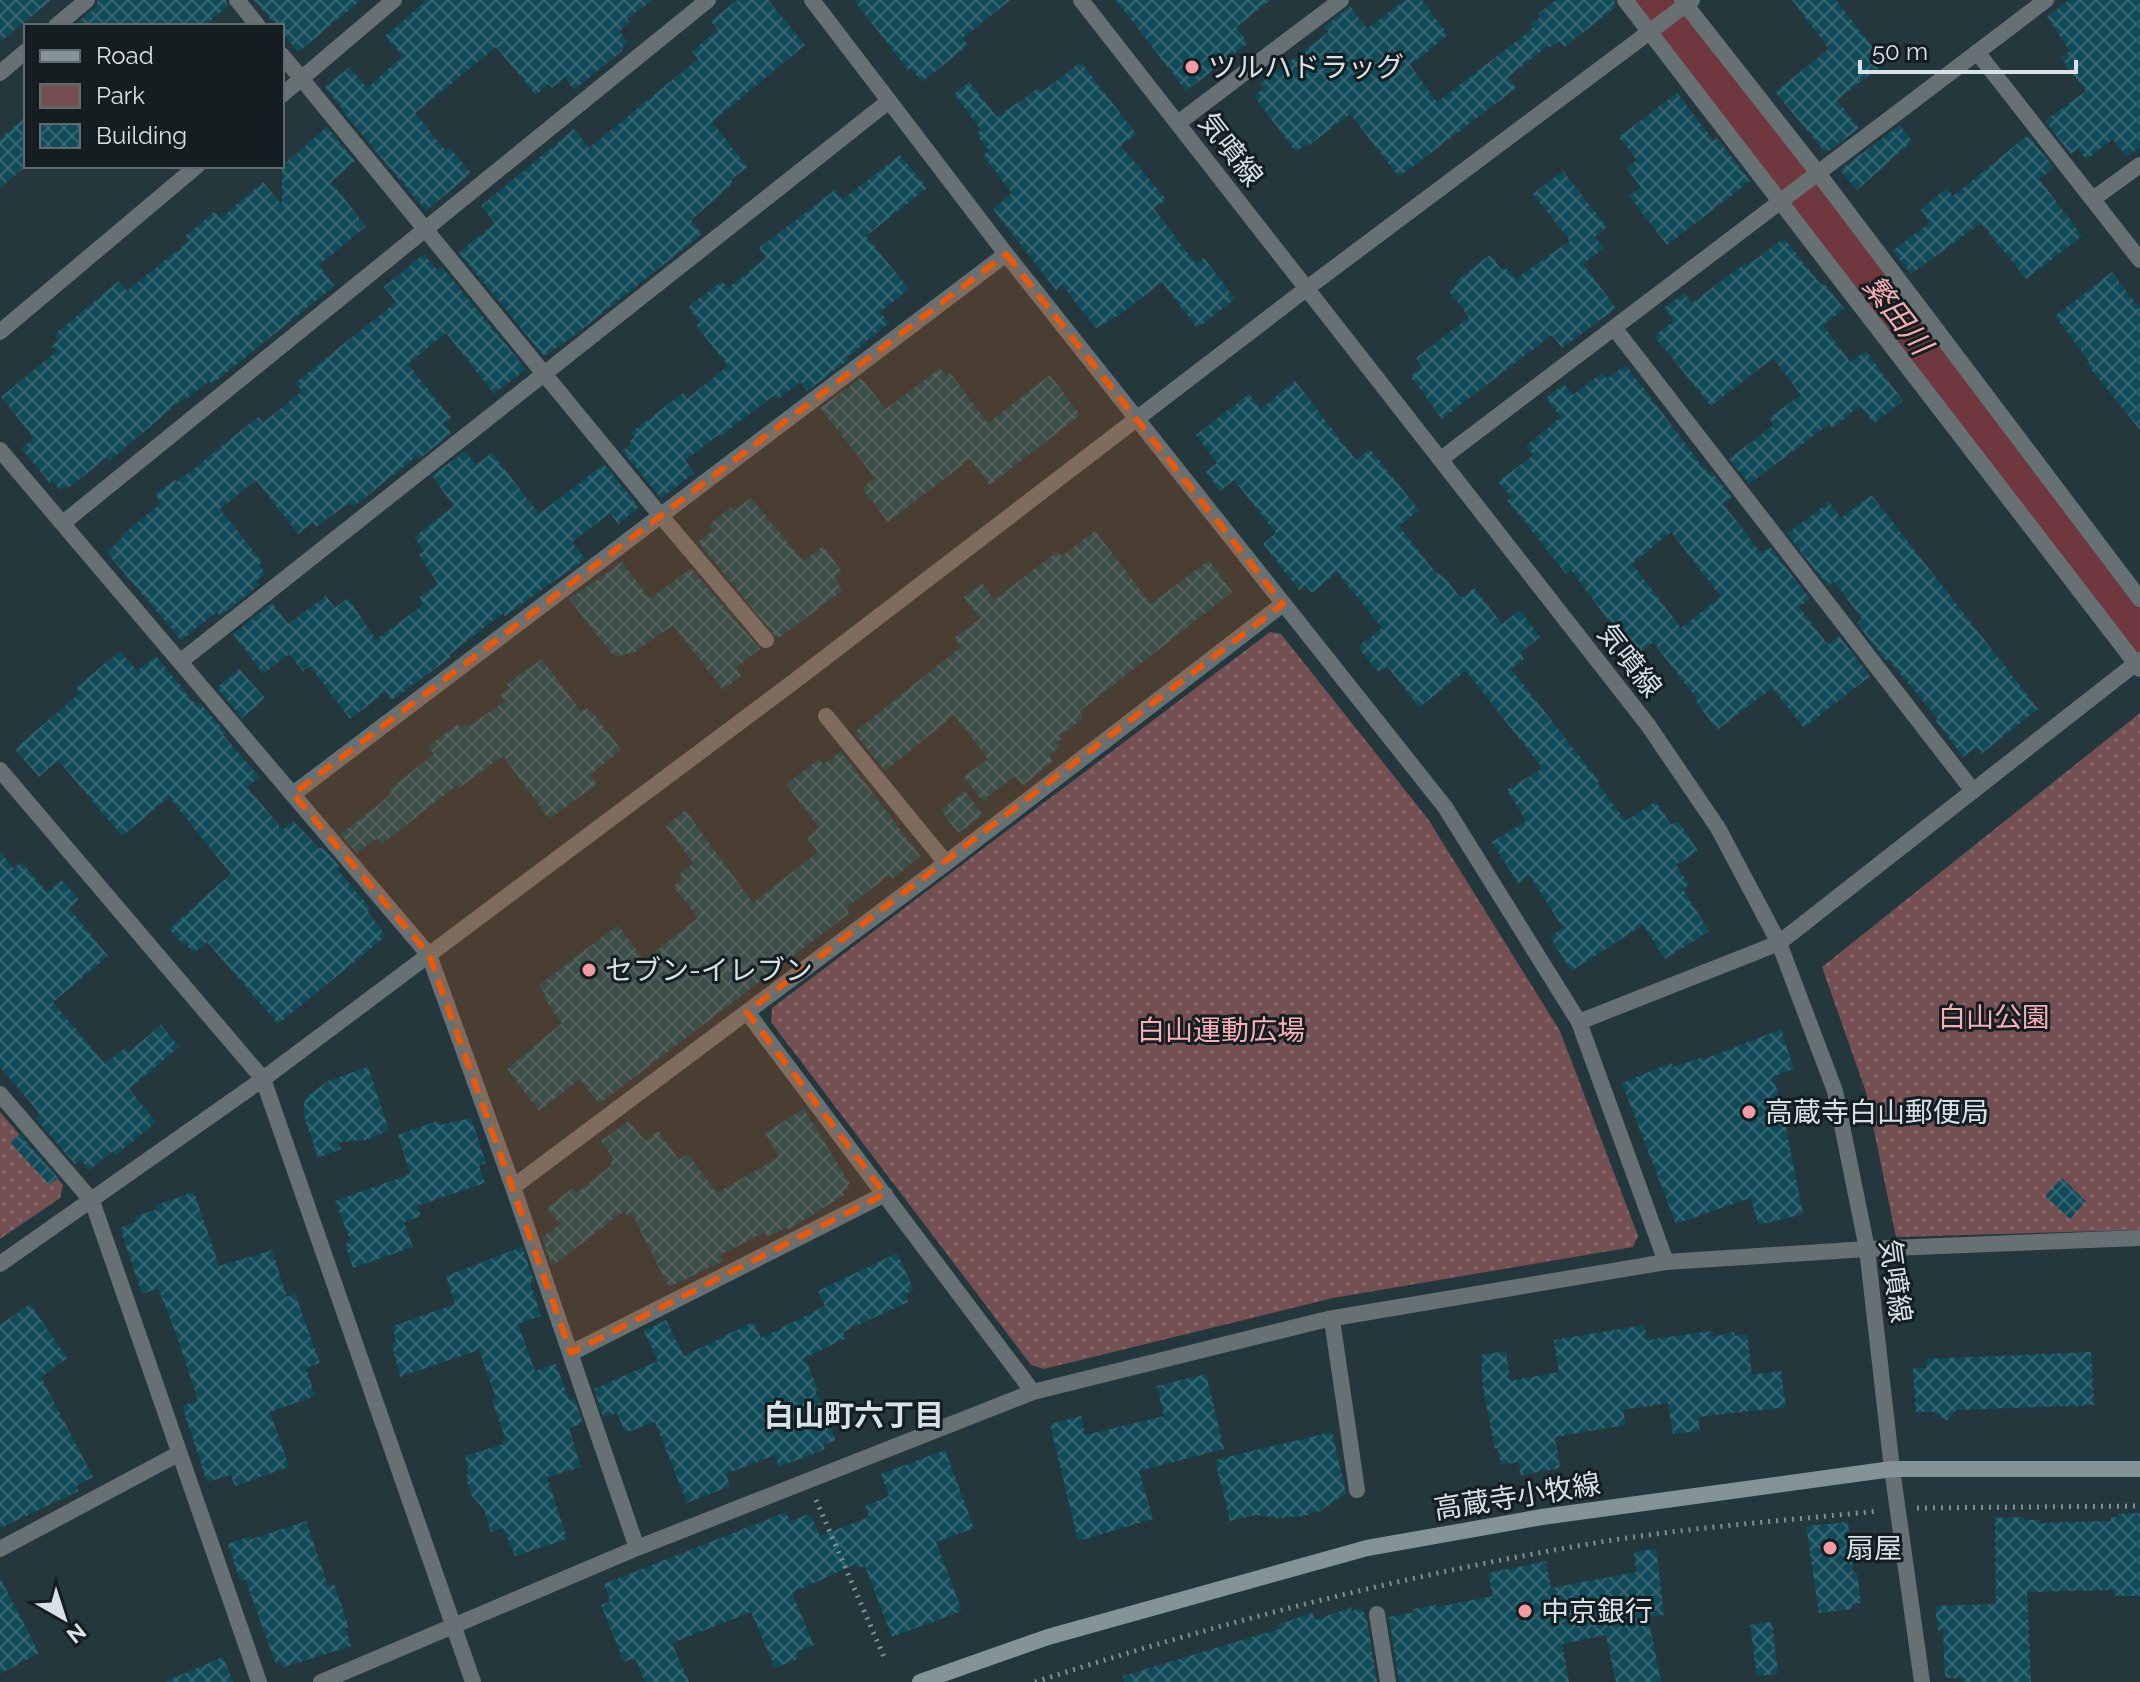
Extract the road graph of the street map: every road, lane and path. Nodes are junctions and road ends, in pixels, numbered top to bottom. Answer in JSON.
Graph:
{"nodes":[{"id":1,"x":87,"y":0,"type":"edge"},
{"id":2,"x":237,"y":0,"type":"edge"},
{"id":3,"x":394,"y":0,"type":"edge"},
{"id":4,"x":708,"y":0,"type":"edge"},
{"id":5,"x":812,"y":0,"type":"edge"},
{"id":6,"x":1081,"y":0,"type":"edge"},
{"id":7,"x":1340,"y":0,"type":"edge"},
{"id":8,"x":1625,"y":0,"type":"edge"},
{"id":9,"x":2046,"y":0,"type":"edge"},
{"id":10,"x":1686,"y":2,"type":"edge"},
{"id":11,"x":58,"y":24,"type":"edge"},
{"id":12,"x":256,"y":24,"type":"edge"},
{"id":13,"x":1650,"y":32,"type":"junction"},
{"id":14,"x":1977,"y":52,"type":"junction"},
{"id":15,"x":24,"y":53,"type":"edge"},
{"id":16,"x":284,"y":58,"type":"edge"},
{"id":17,"x":0,"y":73,"type":"edge"},
{"id":18,"x":301,"y":79,"type":"junction"},
{"id":19,"x":284,"y":93,"type":"edge"},
{"id":20,"x":889,"y":101,"type":"junction"},
{"id":21,"x":1178,"y":123,"type":"junction"},
{"id":22,"x":2140,"y":165,"type":"edge"},
{"id":23,"x":195,"y":168,"type":"edge"},
{"id":24,"x":1818,"y":173,"type":"junction"},
{"id":25,"x":2093,"y":199,"type":"junction"},
{"id":26,"x":1780,"y":202,"type":"junction"},
{"id":27,"x":426,"y":230,"type":"junction"},
{"id":28,"x":1006,"y":254,"type":"junction"},
{"id":29,"x":2140,"y":260,"type":"edge"},
{"id":30,"x":1306,"y":289,"type":"junction"},
{"id":31,"x":1615,"y":329,"type":"junction"},
{"id":32,"x":0,"y":332,"type":"edge"},
{"id":33,"x":544,"y":374,"type":"junction"},
{"id":34,"x":1136,"y":418,"type":"junction"},
{"id":35,"x":0,"y":450,"type":"edge"},
{"id":36,"x":1441,"y":459,"type":"junction"},
{"id":37,"x":661,"y":516,"type":"junction"},
{"id":38,"x":63,"y":523,"type":"junction"},
{"id":39,"x":2140,"y":599,"type":"edge"},
{"id":40,"x":1283,"y":604,"type":"junction"},
{"id":41,"x":766,"y":640,"type":"dead end"},
{"id":42,"x":181,"y":661,"type":"junction"},
{"id":43,"x":2138,"y":664,"type":"edge"},
{"id":44,"x":826,"y":716,"type":"dead end"},
{"id":45,"x":0,"y":770,"type":"edge"},
{"id":46,"x":1973,"y":791,"type":"junction"},
{"id":47,"x":293,"y":794,"type":"junction"},
{"id":48,"x":946,"y":863,"type":"junction"},
{"id":49,"x":1779,"y":943,"type":"junction"},
{"id":50,"x":429,"y":955,"type":"junction"},
{"id":51,"x":747,"y":1012,"type":"junction"},
{"id":52,"x":1579,"y":1022,"type":"junction"},
{"id":53,"x":263,"y":1079,"type":"junction"},
{"id":54,"x":0,"y":1094,"type":"edge"},
{"id":55,"x":513,"y":1187,"type":"junction"},
{"id":56,"x":885,"y":1194,"type":"junction"},
{"id":57,"x":92,"y":1201,"type":"junction"},
{"id":58,"x":2140,"y":1238,"type":"edge"},
{"id":59,"x":1867,"y":1249,"type":"junction"},
{"id":60,"x":1666,"y":1262,"type":"junction"},
{"id":61,"x":0,"y":1264,"type":"edge"},
{"id":62,"x":1332,"y":1320,"type":"junction"},
{"id":63,"x":571,"y":1353,"type":"junction"},
{"id":64,"x":1033,"y":1392,"type":"junction"},
{"id":65,"x":178,"y":1454,"type":"junction"},
{"id":66,"x":1892,"y":1469,"type":"junction"},
{"id":67,"x":2140,"y":1469,"type":"edge"},
{"id":68,"x":807,"y":1481,"type":"junction"},
{"id":69,"x":1357,"y":1490,"type":"dead end"},
{"id":70,"x":2140,"y":1506,"type":"edge"},
{"id":71,"x":1898,"y":1509,"type":"junction"},
{"id":72,"x":637,"y":1548,"type":"junction"},
{"id":73,"x":0,"y":1549,"type":"edge"},
{"id":74,"x":1377,"y":1614,"type":"dead end"},
{"id":75,"x":453,"y":1626,"type":"junction"},
{"id":76,"x":884,"y":1657,"type":"dead end"},
{"id":77,"x":259,"y":1682,"type":"edge"},
{"id":78,"x":321,"y":1682,"type":"edge"},
{"id":79,"x":473,"y":1682,"type":"edge"},
{"id":80,"x":920,"y":1682,"type":"edge"},
{"id":81,"x":1035,"y":1682,"type":"edge"},
{"id":82,"x":1388,"y":1682,"type":"edge"},
{"id":83,"x":1922,"y":1682,"type":"edge"}],
"edges":[{"from":1,"to":11,"type":"street"},
{"from":2,"to":12,"type":"street"},
{"from":3,"to":18,"type":"street"},
{"from":4,"to":27,"type":"street"},
{"from":5,"to":20,"type":"street"},
{"from":6,"to":21,"type":"street","name":"気噴線"},
{"from":7,"to":21,"type":"street"},
{"from":8,"to":13,"type":"street"},
{"from":9,"to":14,"type":"street"},
{"from":10,"to":13,"type":"street"},
{"from":10,"to":24,"type":"street"},
{"from":13,"to":26,"type":"street"},
{"from":13,"to":30,"type":"street"},
{"from":14,"to":24,"type":"street"},
{"from":14,"to":25,"type":"street"},
{"from":15,"to":17,"type":"street"},
{"from":16,"to":18,"type":"street"},
{"from":18,"to":19,"type":"street"},
{"from":18,"to":27,"type":"street"},
{"from":20,"to":28,"type":"street"},
{"from":20,"to":33,"type":"street"},
{"from":21,"to":30,"type":"street","name":"気噴線"},
{"from":22,"to":25,"type":"street"},
{"from":23,"to":32,"type":"street"},
{"from":24,"to":26,"type":"street"},
{"from":24,"to":39,"type":"street"},
{"from":25,"to":29,"type":"street"},
{"from":26,"to":31,"type":"street"},
{"from":26,"to":43,"type":"street"},
{"from":27,"to":33,"type":"street"},
{"from":27,"to":38,"type":"street"},
{"from":28,"to":34,"type":"street"},
{"from":28,"to":37,"type":"street"},
{"from":30,"to":34,"type":"street"},
{"from":30,"to":36,"type":"street","name":"気噴線"},
{"from":31,"to":36,"type":"street"},
{"from":31,"to":46,"type":"street"},
{"from":33,"to":37,"type":"street"},
{"from":33,"to":42,"type":"street"},
{"from":34,"to":40,"type":"street"},
{"from":34,"to":50,"type":"street"},
{"from":35,"to":38,"type":"street"},
{"from":36,"to":49,"type":"street","name":"気噴線"},
{"from":37,"to":41,"type":"street"},
{"from":37,"to":47,"type":"street"},
{"from":38,"to":42,"type":"street"},
{"from":40,"to":48,"type":"street"},
{"from":40,"to":52,"type":"street"},
{"from":42,"to":47,"type":"street"},
{"from":43,"to":46,"type":"street"},
{"from":44,"to":48,"type":"street"},
{"from":45,"to":53,"type":"street"},
{"from":46,"to":49,"type":"street"},
{"from":47,"to":50,"type":"street"},
{"from":48,"to":51,"type":"street"},
{"from":49,"to":52,"type":"street"},
{"from":49,"to":59,"type":"street","name":"気噴線"},
{"from":50,"to":53,"type":"street"},
{"from":50,"to":55,"type":"street"},
{"from":51,"to":55,"type":"street"},
{"from":51,"to":56,"type":"street"},
{"from":52,"to":60,"type":"street"},
{"from":53,"to":57,"type":"street"},
{"from":53,"to":75,"type":"street"},
{"from":54,"to":57,"type":"street"},
{"from":55,"to":63,"type":"street"},
{"from":56,"to":63,"type":"street"},
{"from":56,"to":64,"type":"street"},
{"from":57,"to":61,"type":"street"},
{"from":57,"to":65,"type":"street"},
{"from":58,"to":59,"type":"street"},
{"from":59,"to":60,"type":"street"},
{"from":59,"to":66,"type":"street","name":"気噴線"},
{"from":60,"to":62,"type":"street"},
{"from":62,"to":64,"type":"street"},
{"from":62,"to":69,"type":"street"},
{"from":63,"to":72,"type":"street"},
{"from":64,"to":68,"type":"street"},
{"from":65,"to":73,"type":"street"},
{"from":65,"to":77,"type":"street"},
{"from":66,"to":67,"type":"main road","name":"高蔵寺小牧線"},
{"from":66,"to":71,"type":"street","name":"気噴線"},
{"from":66,"to":80,"type":"main road","name":"高蔵寺小牧線"},
{"from":68,"to":72,"type":"street"},
{"from":68,"to":76,"type":"path"},
{"from":70,"to":71,"type":"path"},
{"from":71,"to":81,"type":"path"},
{"from":71,"to":83,"type":"street","name":"気噴線"},
{"from":72,"to":75,"type":"street"},
{"from":74,"to":82,"type":"street"},
{"from":75,"to":78,"type":"street"},
{"from":75,"to":79,"type":"street"}]}
